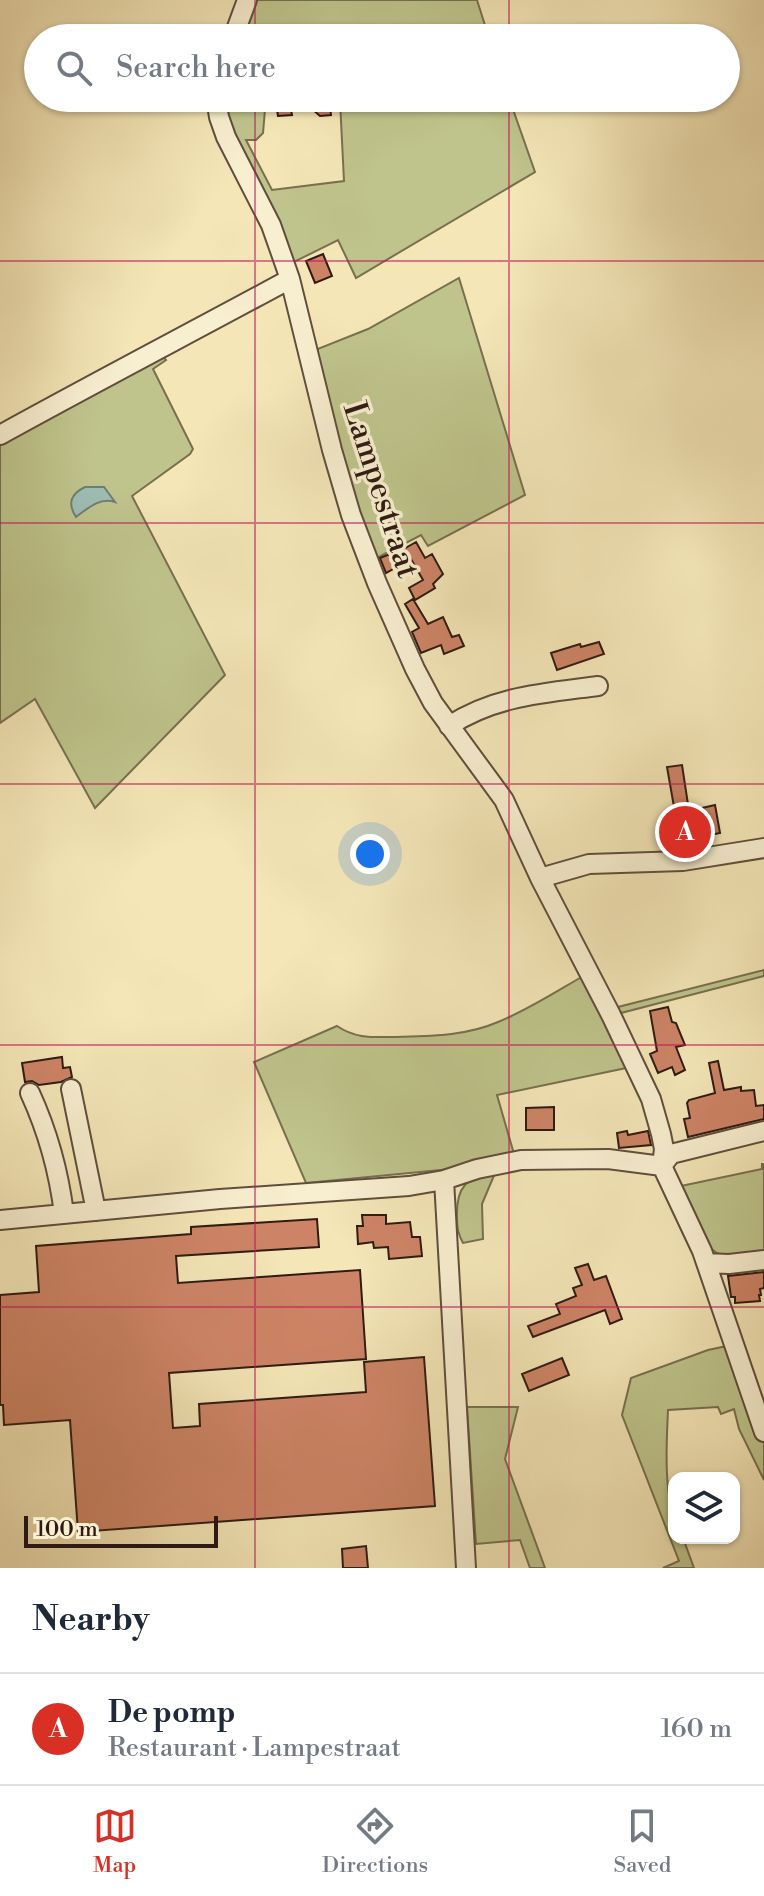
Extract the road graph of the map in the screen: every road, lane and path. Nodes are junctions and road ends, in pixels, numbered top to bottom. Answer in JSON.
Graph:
{"nodes":[{"id":1,"x":247,"y":0,"type":"edge"},
{"id":2,"x":238,"y":24,"type":"edge"},
{"id":3,"x":218,"y":112,"type":"edge"},
{"id":4,"x":290,"y":279,"type":"junction"},
{"id":5,"x":0,"y":435,"type":"edge"},
{"id":6,"x":598,"y":686,"type":"dead end"},
{"id":7,"x":449,"y":726,"type":"junction"},
{"id":8,"x":764,"y":848,"type":"edge"},
{"id":9,"x":540,"y":878,"type":"junction"},
{"id":10,"x":71,"y":1089,"type":"dead end"},
{"id":11,"x":30,"y":1093,"type":"dead end"},
{"id":12,"x":764,"y":1131,"type":"edge"},
{"id":13,"x":662,"y":1166,"type":"junction"},
{"id":14,"x":444,"y":1180,"type":"junction"},
{"id":15,"x":96,"y":1211,"type":"junction"},
{"id":16,"x":64,"y":1214,"type":"junction"},
{"id":17,"x":0,"y":1220,"type":"edge"},
{"id":18,"x":764,"y":1260,"type":"edge"},
{"id":19,"x":706,"y":1263,"type":"junction"},
{"id":20,"x":764,"y":1432,"type":"edge"},
{"id":21,"x":466,"y":1568,"type":"edge"}],
"edges":[{"from":1,"to":2,"type":"street"},
{"from":3,"to":4,"type":"street","name":"Lampestraat"},
{"from":4,"to":5,"type":"street"},
{"from":4,"to":7,"type":"street","name":"Lampestraat"},
{"from":6,"to":7,"type":"street"},
{"from":7,"to":9,"type":"street","name":"Lampestraat"},
{"from":8,"to":9,"type":"street"},
{"from":9,"to":13,"type":"street","name":"Lampestraat"},
{"from":10,"to":15,"type":"street"},
{"from":11,"to":16,"type":"street"},
{"from":12,"to":13,"type":"street"},
{"from":13,"to":14,"type":"street"},
{"from":13,"to":19,"type":"street","name":"Lampestraat"},
{"from":14,"to":15,"type":"street"},
{"from":14,"to":21,"type":"street"},
{"from":15,"to":16,"type":"street"},
{"from":16,"to":17,"type":"street"},
{"from":18,"to":19,"type":"street"},
{"from":19,"to":20,"type":"street","name":"Lampestraat"}]}
